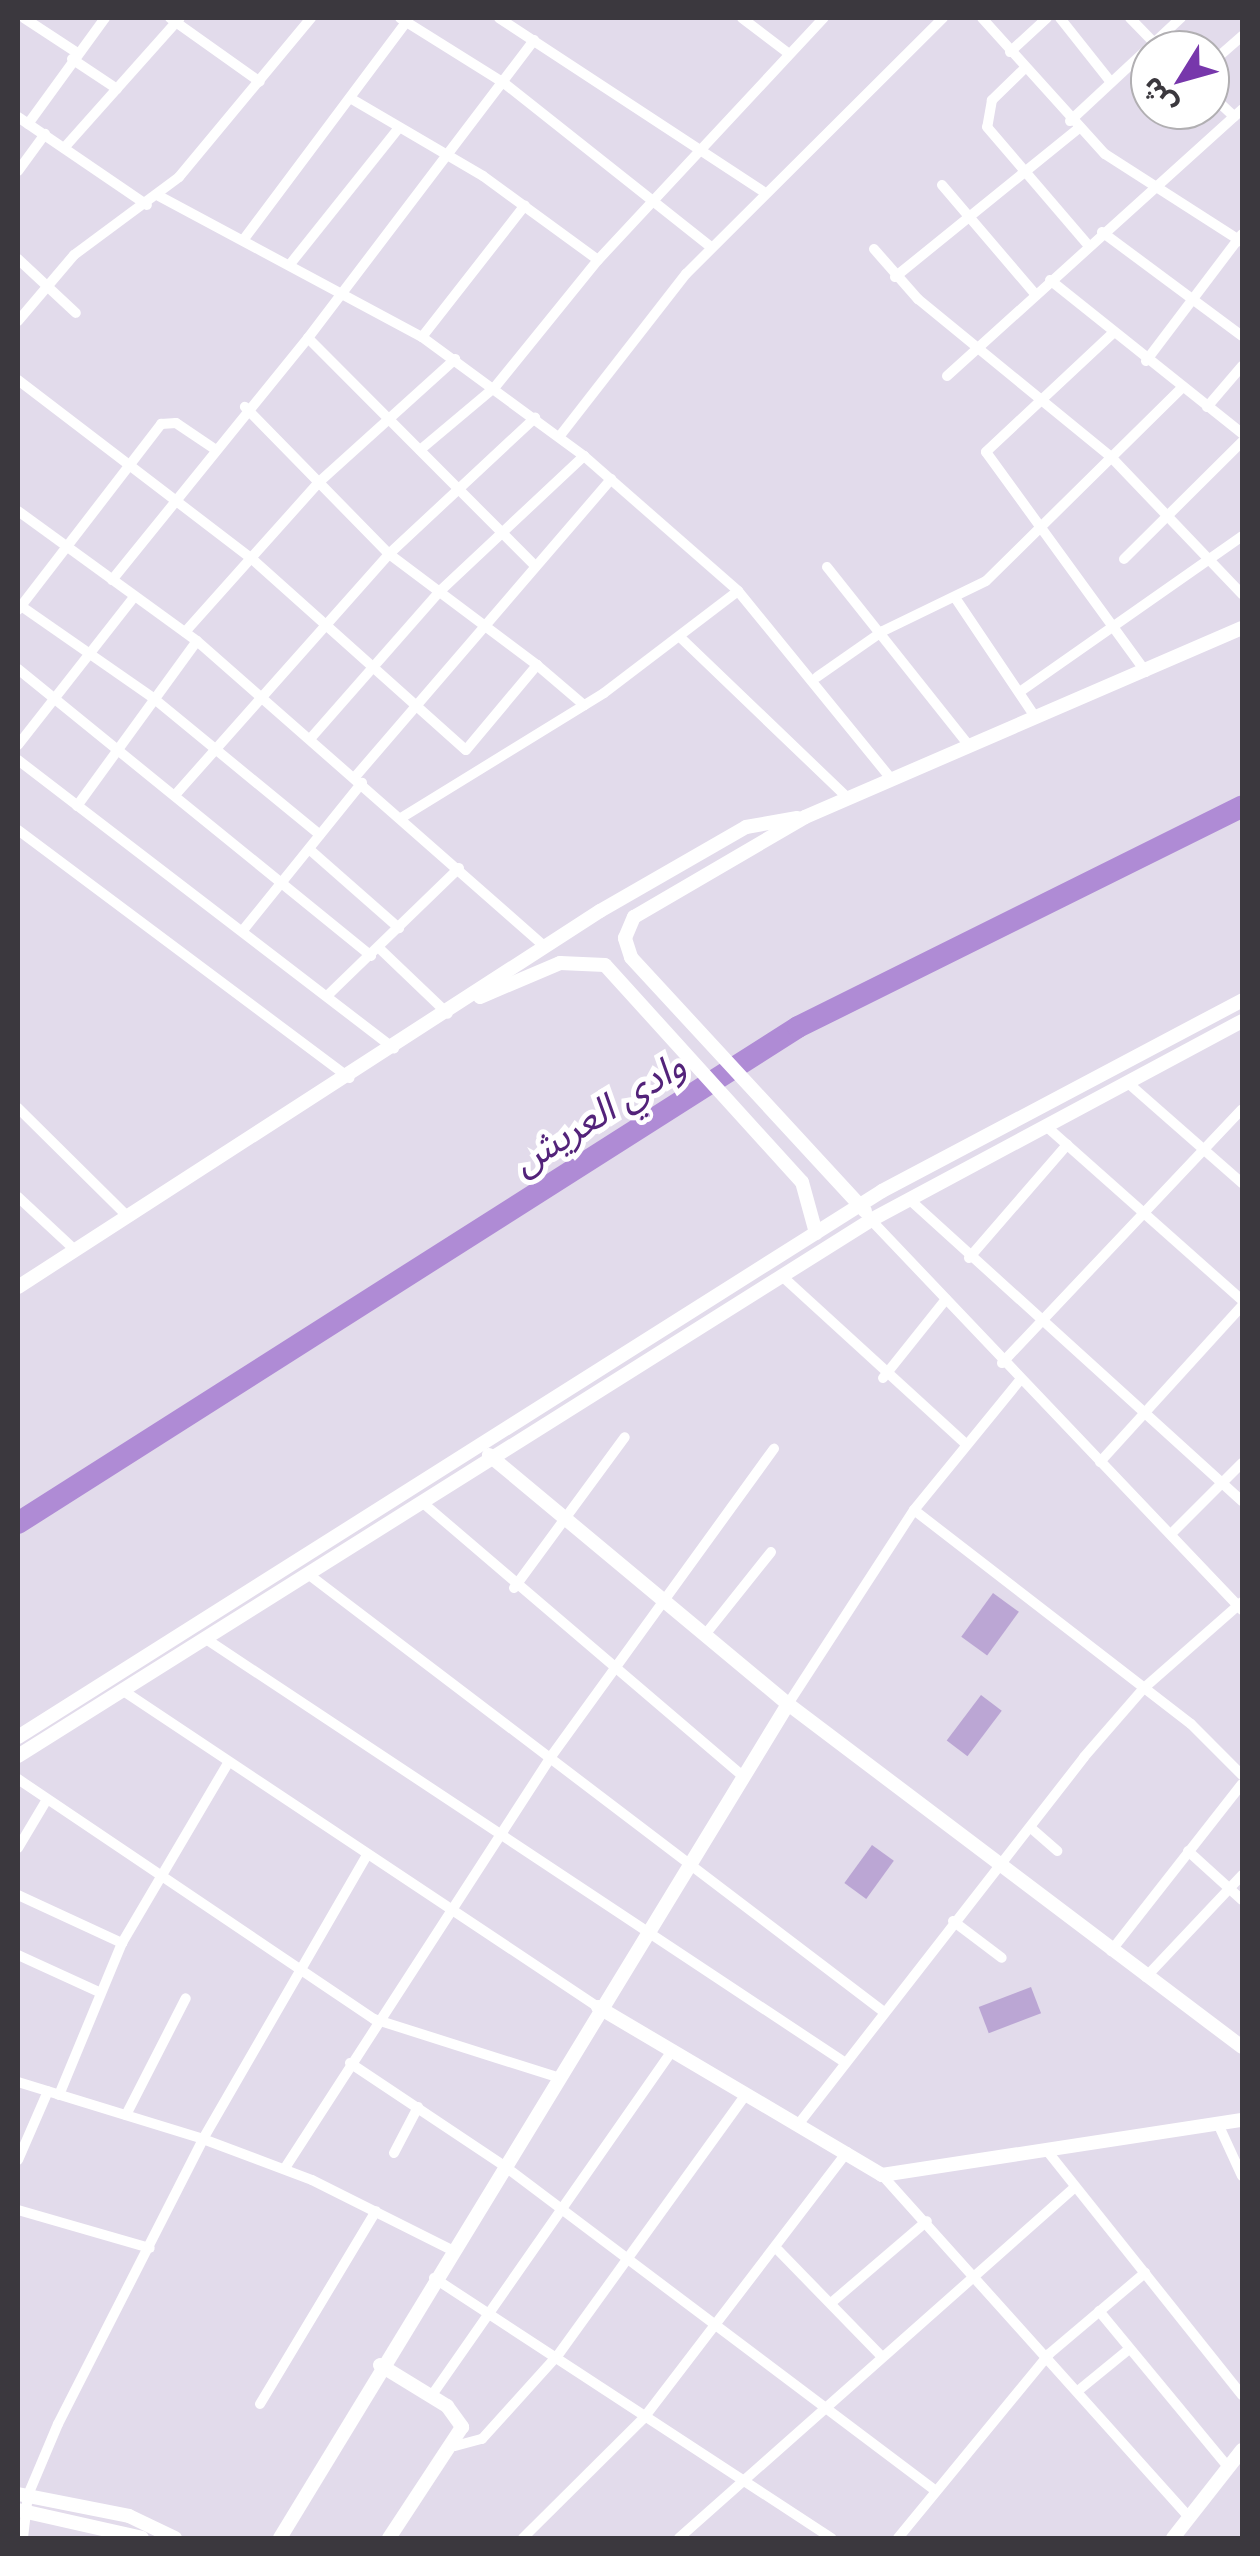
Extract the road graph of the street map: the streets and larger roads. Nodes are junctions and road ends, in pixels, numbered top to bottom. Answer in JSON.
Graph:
{"nodes":[{"id":1,"x":24,"y":18,"type":"edge"},
{"id":2,"x":104,"y":18,"type":"edge"},
{"id":3,"x":311,"y":18,"type":"edge"},
{"id":4,"x":499,"y":18,"type":"edge"},
{"id":5,"x":742,"y":18,"type":"edge"},
{"id":6,"x":824,"y":18,"type":"edge"},
{"id":7,"x":943,"y":18,"type":"edge"},
{"id":8,"x":982,"y":18,"type":"edge"},
{"id":9,"x":1047,"y":18,"type":"edge"},
{"id":10,"x":1060,"y":18,"type":"edge"},
{"id":11,"x":176,"y":19,"type":"edge"},
{"id":12,"x":406,"y":19,"type":"edge"},
{"id":13,"x":534,"y":40,"type":"junction"},
{"id":14,"x":1010,"y":52,"type":"junction"},
{"id":15,"x":788,"y":53,"type":"junction"},
{"id":16,"x":74,"y":56,"type":"junction"},
{"id":17,"x":1130,"y":60,"type":"edge"},
{"id":18,"x":1024,"y":70,"type":"junction"},
{"id":19,"x":1110,"y":80,"type":"junction"},
{"id":20,"x":260,"y":82,"type":"junction"},
{"id":21,"x":504,"y":83,"type":"junction"},
{"id":22,"x":117,"y":89,"type":"junction"},
{"id":23,"x":350,"y":98,"type":"junction"},
{"id":24,"x":1238,"y":112,"type":"edge"},
{"id":25,"x":23,"y":120,"type":"edge"},
{"id":26,"x":1074,"y":125,"type":"junction"},
{"id":27,"x":398,"y":129,"type":"junction"},
{"id":28,"x":45,"y":134,"type":"junction"},
{"id":29,"x":703,"y":146,"type":"junction"},
{"id":30,"x":64,"y":148,"type":"junction"},
{"id":31,"x":450,"y":158,"type":"junction"},
{"id":32,"x":18,"y":170,"type":"edge"},
{"id":33,"x":1025,"y":172,"type":"junction"},
{"id":34,"x":942,"y":186,"type":"dead end"},
{"id":35,"x":1149,"y":188,"type":"junction"},
{"id":36,"x":762,"y":191,"type":"junction"},
{"id":37,"x":159,"y":196,"type":"junction"},
{"id":38,"x":656,"y":198,"type":"junction"},
{"id":39,"x":147,"y":205,"type":"junction"},
{"id":40,"x":525,"y":205,"type":"junction"},
{"id":41,"x":970,"y":218,"type":"junction"},
{"id":42,"x":1102,"y":232,"type":"junction"},
{"id":43,"x":1241,"y":238,"type":"edge"},
{"id":44,"x":244,"y":239,"type":"junction"},
{"id":45,"x":1088,"y":245,"type":"junction"},
{"id":46,"x":711,"y":247,"type":"junction"},
{"id":47,"x":874,"y":249,"type":"dead end"},
{"id":48,"x":18,"y":259,"type":"edge"},
{"id":49,"x":598,"y":260,"type":"junction"},
{"id":50,"x":291,"y":263,"type":"junction"},
{"id":51,"x":895,"y":277,"type":"junction"},
{"id":52,"x":1050,"y":280,"type":"junction"},
{"id":53,"x":46,"y":284,"type":"junction"},
{"id":54,"x":349,"y":294,"type":"junction"},
{"id":55,"x":1035,"y":294,"type":"junction"},
{"id":56,"x":1190,"y":300,"type":"junction"},
{"id":57,"x":76,"y":313,"type":"dead end"},
{"id":58,"x":18,"y":322,"type":"edge"},
{"id":59,"x":1113,"y":334,"type":"junction"},
{"id":60,"x":1242,"y":336,"type":"edge"},
{"id":61,"x":422,"y":337,"type":"junction"},
{"id":62,"x":308,"y":338,"type":"junction"},
{"id":63,"x":981,"y":346,"type":"junction"},
{"id":64,"x":455,"y":359,"type":"junction"},
{"id":65,"x":1146,"y":361,"type":"junction"},
{"id":66,"x":1242,"y":366,"type":"edge"},
{"id":67,"x":948,"y":376,"type":"dead end"},
{"id":68,"x":18,"y":380,"type":"edge"},
{"id":69,"x":495,"y":387,"type":"junction"},
{"id":70,"x":1181,"y":388,"type":"junction"},
{"id":71,"x":1042,"y":399,"type":"junction"},
{"id":72,"x":246,"y":408,"type":"junction"},
{"id":73,"x":1207,"y":408,"type":"junction"},
{"id":74,"x":388,"y":418,"type":"junction"},
{"id":75,"x":535,"y":418,"type":"junction"},
{"id":76,"x":1242,"y":433,"type":"edge"},
{"id":77,"x":559,"y":437,"type":"junction"},
{"id":78,"x":1242,"y":442,"type":"edge"},
{"id":79,"x":213,"y":448,"type":"junction"},
{"id":80,"x":420,"y":450,"type":"junction"},
{"id":81,"x":584,"y":456,"type":"junction"},
{"id":82,"x":1111,"y":457,"type":"junction"},
{"id":83,"x":130,"y":464,"type":"junction"},
{"id":84,"x":611,"y":479,"type":"junction"},
{"id":85,"x":318,"y":483,"type":"junction"},
{"id":86,"x":459,"y":493,"type":"junction"},
{"id":87,"x":176,"y":498,"type":"junction"},
{"id":88,"x":18,"y":512,"type":"edge"},
{"id":89,"x":1172,"y":515,"type":"junction"},
{"id":90,"x":1043,"y":526,"type":"junction"},
{"id":91,"x":500,"y":534,"type":"junction"},
{"id":92,"x":1242,"y":536,"type":"edge"},
{"id":93,"x":63,"y":546,"type":"junction"},
{"id":94,"x":389,"y":554,"type":"junction"},
{"id":95,"x":251,"y":558,"type":"junction"},
{"id":96,"x":1124,"y":559,"type":"dead end"},
{"id":97,"x":1213,"y":562,"type":"junction"},
{"id":98,"x":535,"y":566,"type":"junction"},
{"id":99,"x":827,"y":567,"type":"dead end"},
{"id":100,"x":112,"y":580,"type":"junction"},
{"id":101,"x":439,"y":592,"type":"junction"},
{"id":102,"x":738,"y":592,"type":"junction"},
{"id":103,"x":1242,"y":594,"type":"edge"},
{"id":104,"x":136,"y":596,"type":"junction"},
{"id":105,"x":956,"y":600,"type":"junction"},
{"id":106,"x":19,"y":608,"type":"edge"},
{"id":107,"x":1113,"y":622,"type":"junction"},
{"id":108,"x":324,"y":625,"type":"junction"},
{"id":109,"x":487,"y":626,"type":"junction"},
{"id":110,"x":1242,"y":628,"type":"edge"},
{"id":111,"x":883,"y":631,"type":"junction"},
{"id":112,"x":186,"y":632,"type":"junction"},
{"id":113,"x":682,"y":639,"type":"junction"},
{"id":114,"x":197,"y":641,"type":"junction"},
{"id":115,"x":90,"y":652,"type":"junction"},
{"id":116,"x":536,"y":665,"type":"junction"},
{"id":117,"x":372,"y":667,"type":"junction"},
{"id":118,"x":1146,"y":672,"type":"junction"},
{"id":119,"x":19,"y":674,"type":"edge"},
{"id":120,"x":816,"y":677,"type":"junction"},
{"id":121,"x":1020,"y":691,"type":"junction"},
{"id":122,"x":258,"y":694,"type":"junction"},
{"id":123,"x":53,"y":695,"type":"junction"},
{"id":124,"x":152,"y":696,"type":"junction"},
{"id":125,"x":584,"y":705,"type":"junction"},
{"id":126,"x":420,"y":709,"type":"junction"},
{"id":127,"x":1036,"y":718,"type":"junction"},
{"id":128,"x":310,"y":739,"type":"junction"},
{"id":129,"x":18,"y":746,"type":"edge"},
{"id":130,"x":212,"y":747,"type":"junction"},
{"id":131,"x":970,"y":747,"type":"junction"},
{"id":132,"x":118,"y":748,"type":"junction"},
{"id":133,"x":466,"y":750,"type":"junction"},
{"id":134,"x":18,"y":760,"type":"edge"},
{"id":135,"x":485,"y":766,"type":"junction"},
{"id":136,"x":358,"y":780,"type":"junction"},
{"id":137,"x":892,"y":780,"type":"junction"},
{"id":138,"x":176,"y":794,"type":"junction"},
{"id":139,"x":849,"y":799,"type":"junction"},
{"id":140,"x":77,"y":806,"type":"junction"},
{"id":141,"x":806,"y":817,"type":"junction"},
{"id":142,"x":401,"y":818,"type":"junction"},
{"id":143,"x":18,"y":830,"type":"edge"},
{"id":144,"x":320,"y":835,"type":"junction"},
{"id":145,"x":309,"y":850,"type":"junction"},
{"id":146,"x":459,"y":868,"type":"junction"},
{"id":147,"x":284,"y":881,"type":"junction"},
{"id":148,"x":400,"y":928,"type":"junction"},
{"id":149,"x":244,"y":929,"type":"junction"},
{"id":150,"x":544,"y":946,"type":"junction"},
{"id":151,"x":375,"y":952,"type":"junction"},
{"id":152,"x":329,"y":994,"type":"junction"},
{"id":153,"x":1242,"y":1000,"type":"edge"},
{"id":154,"x":470,"y":1001,"type":"junction"},
{"id":155,"x":448,"y":1015,"type":"junction"},
{"id":156,"x":1242,"y":1021,"type":"edge"},
{"id":157,"x":394,"y":1048,"type":"junction"},
{"id":158,"x":349,"y":1078,"type":"junction"},
{"id":159,"x":1128,"y":1084,"type":"junction"},
{"id":160,"x":18,"y":1108,"type":"edge"},
{"id":161,"x":1242,"y":1109,"type":"edge"},
{"id":162,"x":1047,"y":1128,"type":"junction"},
{"id":163,"x":1067,"y":1145,"type":"junction"},
{"id":164,"x":1205,"y":1150,"type":"junction"},
{"id":165,"x":1242,"y":1183,"type":"edge"},
{"id":166,"x":18,"y":1197,"type":"edge"},
{"id":167,"x":910,"y":1200,"type":"junction"},
{"id":168,"x":861,"y":1204,"type":"junction"},
{"id":169,"x":1142,"y":1216,"type":"junction"},
{"id":170,"x":128,"y":1217,"type":"junction"},
{"id":171,"x":871,"y":1220,"type":"junction"},
{"id":172,"x":816,"y":1232,"type":"junction"},
{"id":173,"x":74,"y":1250,"type":"junction"},
{"id":174,"x":969,"y":1258,"type":"junction"},
{"id":175,"x":783,"y":1277,"type":"junction"},
{"id":176,"x":19,"y":1283,"type":"edge"},
{"id":177,"x":946,"y":1298,"type":"junction"},
{"id":178,"x":1242,"y":1303,"type":"edge"},
{"id":179,"x":1041,"y":1327,"type":"junction"},
{"id":180,"x":1002,"y":1362,"type":"junction"},
{"id":181,"x":883,"y":1378,"type":"junction"},
{"id":182,"x":1020,"y":1380,"type":"junction"},
{"id":183,"x":1143,"y":1416,"type":"junction"},
{"id":184,"x":625,"y":1437,"type":"dead end"},
{"id":185,"x":964,"y":1442,"type":"junction"},
{"id":186,"x":480,"y":1445,"type":"junction"},
{"id":187,"x":774,"y":1448,"type":"dead end"},
{"id":188,"x":493,"y":1459,"type":"junction"},
{"id":189,"x":1100,"y":1462,"type":"junction"},
{"id":190,"x":1242,"y":1462,"type":"edge"},
{"id":191,"x":1223,"y":1484,"type":"junction"},
{"id":192,"x":1242,"y":1501,"type":"edge"},
{"id":193,"x":423,"y":1503,"type":"junction"},
{"id":194,"x":914,"y":1510,"type":"junction"},
{"id":195,"x":567,"y":1521,"type":"junction"},
{"id":196,"x":1171,"y":1534,"type":"junction"},
{"id":197,"x":771,"y":1552,"type":"dead end"},
{"id":198,"x":308,"y":1574,"type":"junction"},
{"id":199,"x":514,"y":1588,"type":"junction"},
{"id":200,"x":663,"y":1593,"type":"junction"},
{"id":201,"x":1241,"y":1606,"type":"edge"},
{"id":202,"x":708,"y":1631,"type":"junction"},
{"id":203,"x":206,"y":1639,"type":"junction"},
{"id":204,"x":610,"y":1670,"type":"junction"},
{"id":205,"x":1144,"y":1688,"type":"junction"},
{"id":206,"x":122,"y":1690,"type":"junction"},
{"id":207,"x":788,"y":1704,"type":"junction"},
{"id":208,"x":18,"y":1737,"type":"edge"},
{"id":209,"x":18,"y":1756,"type":"edge"},
{"id":210,"x":550,"y":1758,"type":"junction"},
{"id":211,"x":228,"y":1763,"type":"junction"},
{"id":212,"x":1242,"y":1775,"type":"edge"},
{"id":213,"x":742,"y":1776,"type":"junction"},
{"id":214,"x":18,"y":1780,"type":"edge"},
{"id":215,"x":1242,"y":1784,"type":"edge"},
{"id":216,"x":46,"y":1800,"type":"junction"},
{"id":217,"x":1031,"y":1828,"type":"junction"},
{"id":218,"x":496,"y":1838,"type":"junction"},
{"id":219,"x":18,"y":1848,"type":"edge"},
{"id":220,"x":1057,"y":1851,"type":"dead end"},
{"id":221,"x":1188,"y":1851,"type":"junction"},
{"id":222,"x":366,"y":1857,"type":"junction"},
{"id":223,"x":687,"y":1866,"type":"junction"},
{"id":224,"x":998,"y":1868,"type":"junction"},
{"id":225,"x":1242,"y":1875,"type":"edge"},
{"id":226,"x":160,"y":1876,"type":"junction"},
{"id":227,"x":1230,"y":1888,"type":"junction"},
{"id":228,"x":18,"y":1895,"type":"edge"},
{"id":229,"x":1242,"y":1900,"type":"edge"},
{"id":230,"x":449,"y":1909,"type":"junction"},
{"id":231,"x":954,"y":1921,"type":"junction"},
{"id":232,"x":645,"y":1932,"type":"junction"},
{"id":233,"x":122,"y":1943,"type":"junction"},
{"id":234,"x":1111,"y":1951,"type":"junction"},
{"id":235,"x":18,"y":1954,"type":"edge"},
{"id":236,"x":1002,"y":1958,"type":"dead end"},
{"id":237,"x":302,"y":1972,"type":"junction"},
{"id":238,"x":1146,"y":1977,"type":"junction"},
{"id":239,"x":99,"y":1992,"type":"junction"},
{"id":240,"x":186,"y":1998,"type":"dead end"},
{"id":241,"x":598,"y":2007,"type":"junction"},
{"id":242,"x":884,"y":2012,"type":"junction"},
{"id":243,"x":374,"y":2020,"type":"junction"},
{"id":244,"x":1242,"y":2047,"type":"edge"},
{"id":245,"x":671,"y":2052,"type":"junction"},
{"id":246,"x":350,"y":2062,"type":"junction"},
{"id":247,"x":844,"y":2062,"type":"junction"},
{"id":248,"x":557,"y":2078,"type":"junction"},
{"id":249,"x":18,"y":2082,"type":"edge"},
{"id":250,"x":54,"y":2093,"type":"junction"},
{"id":251,"x":745,"y":2096,"type":"junction"},
{"id":252,"x":418,"y":2107,"type":"junction"},
{"id":253,"x":126,"y":2115,"type":"junction"},
{"id":254,"x":1242,"y":2120,"type":"edge"},
{"id":255,"x":797,"y":2126,"type":"junction"},
{"id":256,"x":1218,"y":2126,"type":"junction"},
{"id":257,"x":203,"y":2140,"type":"junction"},
{"id":258,"x":847,"y":2152,"type":"junction"},
{"id":259,"x":1048,"y":2152,"type":"junction"},
{"id":260,"x":394,"y":2153,"type":"dead end"},
{"id":261,"x":18,"y":2160,"type":"edge"},
{"id":262,"x":504,"y":2165,"type":"junction"},
{"id":263,"x":284,"y":2168,"type":"junction"},
{"id":264,"x":882,"y":2175,"type":"junction"},
{"id":265,"x":1242,"y":2176,"type":"edge"},
{"id":266,"x":1074,"y":2188,"type":"junction"},
{"id":267,"x":18,"y":2210,"type":"edge"},
{"id":268,"x":376,"y":2211,"type":"junction"},
{"id":269,"x":566,"y":2214,"type":"junction"},
{"id":270,"x":926,"y":2221,"type":"junction"},
{"id":271,"x":150,"y":2248,"type":"junction"},
{"id":272,"x":450,"y":2250,"type":"junction"},
{"id":273,"x":778,"y":2250,"type":"junction"},
{"id":274,"x":627,"y":2262,"type":"junction"},
{"id":275,"x":974,"y":2272,"type":"junction"},
{"id":276,"x":1145,"y":2273,"type":"junction"},
{"id":277,"x":433,"y":2278,"type":"junction"},
{"id":278,"x":832,"y":2304,"type":"junction"},
{"id":279,"x":1099,"y":2311,"type":"junction"},
{"id":280,"x":493,"y":2313,"type":"junction"},
{"id":281,"x":714,"y":2330,"type":"junction"},
{"id":282,"x":1128,"y":2350,"type":"junction"},
{"id":283,"x":1049,"y":2354,"type":"junction"},
{"id":284,"x":558,"y":2355,"type":"junction"},
{"id":285,"x":880,"y":2356,"type":"junction"},
{"id":286,"x":380,"y":2365,"type":"junction"},
{"id":287,"x":1079,"y":2390,"type":"junction"},
{"id":288,"x":432,"y":2395,"type":"junction"},
{"id":289,"x":1242,"y":2395,"type":"edge"},
{"id":290,"x":260,"y":2404,"type":"dead end"},
{"id":291,"x":823,"y":2406,"type":"junction"},
{"id":292,"x":643,"y":2419,"type":"junction"},
{"id":293,"x":455,"y":2446,"type":"junction"},
{"id":294,"x":1242,"y":2454,"type":"edge"},
{"id":295,"x":1228,"y":2468,"type":"junction"},
{"id":296,"x":738,"y":2485,"type":"junction"},
{"id":297,"x":936,"y":2491,"type":"junction"},
{"id":298,"x":22,"y":2503,"type":"edge"},
{"id":299,"x":1190,"y":2518,"type":"junction"},
{"id":300,"x":692,"y":2527,"type":"junction"},
{"id":301,"x":110,"y":2533,"type":"edge"},
{"id":302,"x":23,"y":2538,"type":"edge"},
{"id":303,"x":142,"y":2538,"type":"edge"},
{"id":304,"x":175,"y":2538,"type":"edge"},
{"id":305,"x":280,"y":2538,"type":"edge"},
{"id":306,"x":389,"y":2538,"type":"edge"},
{"id":307,"x":523,"y":2538,"type":"edge"},
{"id":308,"x":679,"y":2538,"type":"edge"},
{"id":309,"x":704,"y":2538,"type":"edge"},
{"id":310,"x":831,"y":2538,"type":"edge"},
{"id":311,"x":898,"y":2538,"type":"edge"},
{"id":312,"x":1173,"y":2538,"type":"edge"}],
"edges":[{"from":1,"to":16,"type":"street"},
{"from":2,"to":16,"type":"street"},
{"from":3,"to":20,"type":"street"},
{"from":4,"to":13,"type":"street"},
{"from":5,"to":15,"type":"street"},
{"from":6,"to":15,"type":"street"},
{"from":7,"to":36,"type":"street"},
{"from":8,"to":14,"type":"street"},
{"from":9,"to":14,"type":"street"},
{"from":10,"to":19,"type":"street"},
{"from":11,"to":20,"type":"street"},
{"from":11,"to":22,"type":"street"},
{"from":12,"to":21,"type":"street"},
{"from":12,"to":23,"type":"street"},
{"from":13,"to":21,"type":"street"},
{"from":13,"to":29,"type":"street"},
{"from":14,"to":18,"type":"street"},
{"from":15,"to":29,"type":"street"},
{"from":16,"to":22,"type":"street"},
{"from":16,"to":25,"type":"street"},
{"from":17,"to":19,"type":"street"},
{"from":18,"to":26,"type":"street"},
{"from":18,"to":33,"type":"street"},
{"from":19,"to":26,"type":"street"},
{"from":20,"to":37,"type":"street"},
{"from":21,"to":31,"type":"street"},
{"from":21,"to":38,"type":"street"},
{"from":22,"to":30,"type":"street"},
{"from":23,"to":27,"type":"street"},
{"from":23,"to":44,"type":"street"},
{"from":24,"to":35,"type":"street"},
{"from":25,"to":28,"type":"street"},
{"from":26,"to":33,"type":"street"},
{"from":26,"to":35,"type":"street"},
{"from":27,"to":31,"type":"street"},
{"from":27,"to":50,"type":"street"},
{"from":28,"to":30,"type":"street"},
{"from":28,"to":32,"type":"street"},
{"from":29,"to":36,"type":"street"},
{"from":29,"to":38,"type":"street"},
{"from":30,"to":39,"type":"street"},
{"from":31,"to":40,"type":"street"},
{"from":31,"to":54,"type":"street"},
{"from":33,"to":41,"type":"street"},
{"from":33,"to":45,"type":"street"},
{"from":34,"to":41,"type":"street"},
{"from":35,"to":42,"type":"street"},
{"from":35,"to":43,"type":"street"},
{"from":36,"to":46,"type":"street"},
{"from":37,"to":39,"type":"street"},
{"from":37,"to":44,"type":"street"},
{"from":38,"to":46,"type":"street"},
{"from":38,"to":49,"type":"street"},
{"from":39,"to":53,"type":"street"},
{"from":40,"to":49,"type":"street"},
{"from":40,"to":61,"type":"street"},
{"from":41,"to":51,"type":"street"},
{"from":41,"to":55,"type":"street"},
{"from":42,"to":45,"type":"street"},
{"from":42,"to":56,"type":"street"},
{"from":43,"to":56,"type":"street"},
{"from":44,"to":50,"type":"street"},
{"from":45,"to":52,"type":"street"},
{"from":46,"to":77,"type":"street"},
{"from":47,"to":51,"type":"street"},
{"from":48,"to":53,"type":"street"},
{"from":49,"to":69,"type":"street"},
{"from":50,"to":54,"type":"street"},
{"from":51,"to":63,"type":"street"},
{"from":52,"to":55,"type":"street"},
{"from":52,"to":59,"type":"street"},
{"from":53,"to":57,"type":"street"},
{"from":53,"to":58,"type":"street"},
{"from":54,"to":61,"type":"street"},
{"from":54,"to":62,"type":"street"},
{"from":55,"to":63,"type":"street"},
{"from":56,"to":60,"type":"street"},
{"from":56,"to":65,"type":"street"},
{"from":59,"to":65,"type":"street"},
{"from":59,"to":71,"type":"street"},
{"from":61,"to":64,"type":"street"},
{"from":62,"to":72,"type":"street"},
{"from":62,"to":74,"type":"street"},
{"from":63,"to":67,"type":"street"},
{"from":63,"to":71,"type":"street"},
{"from":64,"to":69,"type":"street"},
{"from":64,"to":74,"type":"street"},
{"from":65,"to":70,"type":"street"},
{"from":66,"to":73,"type":"street"},
{"from":68,"to":83,"type":"street"},
{"from":69,"to":75,"type":"street"},
{"from":69,"to":80,"type":"street"},
{"from":70,"to":73,"type":"street"},
{"from":70,"to":82,"type":"street"},
{"from":71,"to":82,"type":"street"},
{"from":71,"to":90,"type":"street"},
{"from":72,"to":79,"type":"street"},
{"from":72,"to":85,"type":"street"},
{"from":73,"to":76,"type":"street"},
{"from":74,"to":80,"type":"street"},
{"from":74,"to":85,"type":"street"},
{"from":75,"to":77,"type":"street"},
{"from":75,"to":86,"type":"street"},
{"from":77,"to":81,"type":"street"},
{"from":78,"to":89,"type":"street"},
{"from":79,"to":83,"type":"street"},
{"from":79,"to":87,"type":"street"},
{"from":80,"to":86,"type":"street"},
{"from":81,"to":84,"type":"street"},
{"from":81,"to":91,"type":"street"},
{"from":82,"to":89,"type":"street"},
{"from":82,"to":90,"type":"street"},
{"from":83,"to":87,"type":"street"},
{"from":83,"to":93,"type":"street"},
{"from":84,"to":98,"type":"street"},
{"from":84,"to":102,"type":"street"},
{"from":85,"to":94,"type":"street"},
{"from":85,"to":95,"type":"street"},
{"from":86,"to":91,"type":"street"},
{"from":86,"to":94,"type":"street"},
{"from":87,"to":95,"type":"street"},
{"from":87,"to":100,"type":"street"},
{"from":88,"to":93,"type":"street"},
{"from":89,"to":96,"type":"street"},
{"from":89,"to":97,"type":"street"},
{"from":90,"to":105,"type":"street"},
{"from":90,"to":107,"type":"street"},
{"from":91,"to":98,"type":"street"},
{"from":91,"to":101,"type":"street"},
{"from":92,"to":97,"type":"street"},
{"from":93,"to":100,"type":"street"},
{"from":93,"to":106,"type":"street"},
{"from":94,"to":101,"type":"street"},
{"from":94,"to":108,"type":"street"},
{"from":95,"to":108,"type":"street"},
{"from":95,"to":112,"type":"street"},
{"from":97,"to":103,"type":"street"},
{"from":97,"to":107,"type":"street"},
{"from":98,"to":109,"type":"street"},
{"from":99,"to":111,"type":"street"},
{"from":100,"to":104,"type":"street"},
{"from":101,"to":109,"type":"street"},
{"from":101,"to":117,"type":"street"},
{"from":102,"to":113,"type":"street"},
{"from":102,"to":120,"type":"street"},
{"from":104,"to":112,"type":"street"},
{"from":104,"to":115,"type":"street"},
{"from":105,"to":111,"type":"street"},
{"from":105,"to":121,"type":"street"},
{"from":106,"to":115,"type":"street"},
{"from":107,"to":118,"type":"street"},
{"from":107,"to":121,"type":"street"},
{"from":108,"to":117,"type":"street"},
{"from":108,"to":122,"type":"street"},
{"from":109,"to":116,"type":"street"},
{"from":109,"to":126,"type":"street"},
{"from":110,"to":118,"type":"street"},
{"from":111,"to":120,"type":"street"},
{"from":111,"to":131,"type":"street"},
{"from":112,"to":114,"type":"street"},
{"from":113,"to":125,"type":"street"},
{"from":113,"to":139,"type":"street"},
{"from":114,"to":122,"type":"street"},
{"from":114,"to":124,"type":"street"},
{"from":115,"to":123,"type":"street"},
{"from":115,"to":124,"type":"street"},
{"from":116,"to":125,"type":"street"},
{"from":116,"to":133,"type":"street"},
{"from":117,"to":126,"type":"street"},
{"from":117,"to":128,"type":"street"},
{"from":118,"to":127,"type":"street"},
{"from":119,"to":123,"type":"street"},
{"from":120,"to":137,"type":"street"},
{"from":121,"to":127,"type":"street"},
{"from":122,"to":128,"type":"street"},
{"from":122,"to":130,"type":"street"},
{"from":123,"to":129,"type":"street"},
{"from":123,"to":132,"type":"street"},
{"from":124,"to":130,"type":"street"},
{"from":124,"to":132,"type":"street"},
{"from":125,"to":135,"type":"street"},
{"from":126,"to":133,"type":"street"},
{"from":126,"to":136,"type":"street"},
{"from":127,"to":131,"type":"street"},
{"from":128,"to":136,"type":"street"},
{"from":130,"to":138,"type":"street"},
{"from":130,"to":144,"type":"street"},
{"from":131,"to":137,"type":"street"},
{"from":132,"to":138,"type":"street"},
{"from":132,"to":140,"type":"street"},
{"from":133,"to":135,"type":"street"},
{"from":134,"to":140,"type":"street"},
{"from":135,"to":142,"type":"street"},
{"from":136,"to":142,"type":"street"},
{"from":136,"to":144,"type":"street"},
{"from":137,"to":139,"type":"street"},
{"from":138,"to":147,"type":"street"},
{"from":139,"to":141,"type":"street"},
{"from":140,"to":149,"type":"street"},
{"from":141,"to":150,"type":"street"},
{"from":141,"to":168,"type":"street"},
{"from":142,"to":146,"type":"street"},
{"from":143,"to":158,"type":"street"},
{"from":144,"to":145,"type":"street"},
{"from":145,"to":147,"type":"street"},
{"from":145,"to":148,"type":"street"},
{"from":146,"to":148,"type":"street"},
{"from":146,"to":150,"type":"street"},
{"from":147,"to":149,"type":"street"},
{"from":147,"to":151,"type":"street"},
{"from":148,"to":151,"type":"street"},
{"from":149,"to":152,"type":"street"},
{"from":150,"to":154,"type":"street"},
{"from":151,"to":152,"type":"street"},
{"from":151,"to":155,"type":"street"},
{"from":152,"to":157,"type":"street"},
{"from":153,"to":168,"type":"street"},
{"from":154,"to":155,"type":"street"},
{"from":154,"to":172,"type":"street"},
{"from":155,"to":157,"type":"street"},
{"from":156,"to":159,"type":"street"},
{"from":157,"to":158,"type":"street"},
{"from":158,"to":170,"type":"street"},
{"from":159,"to":162,"type":"street"},
{"from":159,"to":164,"type":"street"},
{"from":160,"to":170,"type":"street"},
{"from":161,"to":164,"type":"street"},
{"from":162,"to":163,"type":"street"},
{"from":162,"to":167,"type":"street"},
{"from":163,"to":169,"type":"street"},
{"from":163,"to":174,"type":"street"},
{"from":164,"to":165,"type":"street"},
{"from":164,"to":169,"type":"street"},
{"from":166,"to":173,"type":"street"},
{"from":167,"to":171,"type":"street"},
{"from":167,"to":174,"type":"street"},
{"from":168,"to":171,"type":"street"},
{"from":168,"to":172,"type":"street"},
{"from":169,"to":178,"type":"street"},
{"from":169,"to":179,"type":"street"},
{"from":170,"to":173,"type":"street"},
{"from":171,"to":175,"type":"street"},
{"from":171,"to":177,"type":"street"},
{"from":172,"to":186,"type":"street"},
{"from":173,"to":176,"type":"street"},
{"from":174,"to":179,"type":"street"},
{"from":175,"to":181,"type":"street"},
{"from":175,"to":188,"type":"street"},
{"from":177,"to":180,"type":"street"},
{"from":177,"to":181,"type":"street"},
{"from":178,"to":183,"type":"street"},
{"from":179,"to":180,"type":"street"},
{"from":179,"to":183,"type":"street"},
{"from":180,"to":182,"type":"street"},
{"from":181,"to":185,"type":"street"},
{"from":182,"to":185,"type":"street"},
{"from":182,"to":189,"type":"street"},
{"from":183,"to":189,"type":"street"},
{"from":183,"to":191,"type":"street"},
{"from":184,"to":195,"type":"street"},
{"from":185,"to":194,"type":"street"},
{"from":186,"to":188,"type":"street"},
{"from":186,"to":208,"type":"street"},
{"from":187,"to":200,"type":"street"},
{"from":188,"to":193,"type":"street"},
{"from":188,"to":195,"type":"street"},
{"from":189,"to":196,"type":"street"},
{"from":190,"to":191,"type":"street"},
{"from":191,"to":192,"type":"street"},
{"from":191,"to":196,"type":"street"},
{"from":193,"to":198,"type":"street"},
{"from":193,"to":199,"type":"street"},
{"from":194,"to":205,"type":"street"},
{"from":194,"to":207,"type":"street"},
{"from":195,"to":199,"type":"street"},
{"from":195,"to":200,"type":"street"},
{"from":196,"to":201,"type":"street"},
{"from":197,"to":202,"type":"street"},
{"from":198,"to":203,"type":"street"},
{"from":198,"to":210,"type":"street"},
{"from":199,"to":204,"type":"street"},
{"from":200,"to":202,"type":"street"},
{"from":200,"to":204,"type":"street"},
{"from":201,"to":205,"type":"street"},
{"from":202,"to":207,"type":"street"},
{"from":203,"to":206,"type":"street"},
{"from":203,"to":218,"type":"street"},
{"from":204,"to":210,"type":"street"},
{"from":204,"to":213,"type":"street"},
{"from":205,"to":212,"type":"street"},
{"from":205,"to":217,"type":"street"},
{"from":206,"to":209,"type":"street"},
{"from":206,"to":211,"type":"street"},
{"from":207,"to":213,"type":"street"},
{"from":207,"to":224,"type":"street"},
{"from":210,"to":218,"type":"street"},
{"from":210,"to":223,"type":"street"},
{"from":211,"to":222,"type":"street"},
{"from":211,"to":226,"type":"street"},
{"from":213,"to":223,"type":"street"},
{"from":214,"to":216,"type":"street"},
{"from":215,"to":221,"type":"street"},
{"from":216,"to":219,"type":"street"},
{"from":216,"to":226,"type":"street"},
{"from":217,"to":220,"type":"street"},
{"from":217,"to":224,"type":"street"},
{"from":218,"to":230,"type":"street"},
{"from":218,"to":232,"type":"street"},
{"from":221,"to":227,"type":"street"},
{"from":221,"to":234,"type":"street"},
{"from":222,"to":230,"type":"street"},
{"from":222,"to":237,"type":"street"},
{"from":223,"to":232,"type":"street"},
{"from":223,"to":242,"type":"street"},
{"from":224,"to":231,"type":"street"},
{"from":224,"to":234,"type":"street"},
{"from":225,"to":227,"type":"street"},
{"from":226,"to":233,"type":"street"},
{"from":226,"to":237,"type":"street"},
{"from":227,"to":229,"type":"street"},
{"from":227,"to":238,"type":"street"},
{"from":228,"to":233,"type":"street"},
{"from":230,"to":241,"type":"street"},
{"from":230,"to":243,"type":"street"},
{"from":231,"to":236,"type":"street"},
{"from":231,"to":242,"type":"street"},
{"from":232,"to":241,"type":"street"},
{"from":232,"to":247,"type":"street"},
{"from":233,"to":239,"type":"street"},
{"from":234,"to":238,"type":"street"},
{"from":235,"to":239,"type":"street"},
{"from":237,"to":243,"type":"street"},
{"from":237,"to":257,"type":"street"},
{"from":238,"to":244,"type":"street"},
{"from":239,"to":250,"type":"street"},
{"from":240,"to":253,"type":"street"},
{"from":241,"to":245,"type":"street"},
{"from":241,"to":248,"type":"street"},
{"from":242,"to":247,"type":"street"},
{"from":243,"to":246,"type":"street"},
{"from":243,"to":248,"type":"street"},
{"from":245,"to":251,"type":"street"},
{"from":245,"to":269,"type":"street"},
{"from":246,"to":252,"type":"street"},
{"from":246,"to":263,"type":"street"},
{"from":247,"to":255,"type":"street"},
{"from":248,"to":262,"type":"street"},
{"from":249,"to":250,"type":"street"},
{"from":250,"to":253,"type":"street"},
{"from":250,"to":261,"type":"street"},
{"from":251,"to":255,"type":"street"},
{"from":251,"to":274,"type":"street"},
{"from":252,"to":260,"type":"street"},
{"from":252,"to":262,"type":"street"},
{"from":253,"to":257,"type":"street"},
{"from":254,"to":256,"type":"street"},
{"from":255,"to":258,"type":"street"},
{"from":256,"to":259,"type":"street"},
{"from":256,"to":265,"type":"street"},
{"from":257,"to":263,"type":"street"},
{"from":257,"to":271,"type":"street"},
{"from":258,"to":264,"type":"street"},
{"from":258,"to":273,"type":"street"},
{"from":259,"to":264,"type":"street"},
{"from":259,"to":266,"type":"street"},
{"from":262,"to":269,"type":"street"},
{"from":262,"to":272,"type":"street"},
{"from":263,"to":268,"type":"street"},
{"from":264,"to":270,"type":"street"},
{"from":266,"to":275,"type":"street"},
{"from":266,"to":276,"type":"street"},
{"from":267,"to":271,"type":"street"},
{"from":268,"to":272,"type":"street"},
{"from":268,"to":290,"type":"street"},
{"from":269,"to":274,"type":"street"},
{"from":269,"to":280,"type":"street"},
{"from":270,"to":275,"type":"street"},
{"from":270,"to":278,"type":"street"},
{"from":271,"to":298,"type":"street"},
{"from":272,"to":277,"type":"street"},
{"from":273,"to":278,"type":"street"},
{"from":273,"to":281,"type":"street"},
{"from":274,"to":281,"type":"street"},
{"from":274,"to":284,"type":"street"},
{"from":275,"to":283,"type":"street"},
{"from":275,"to":285,"type":"street"},
{"from":276,"to":279,"type":"street"},
{"from":276,"to":289,"type":"street"},
{"from":277,"to":280,"type":"street"},
{"from":277,"to":286,"type":"street"},
{"from":278,"to":285,"type":"street"},
{"from":279,"to":282,"type":"street"},
{"from":279,"to":283,"type":"street"},
{"from":280,"to":284,"type":"street"},
{"from":280,"to":288,"type":"street"},
{"from":281,"to":291,"type":"street"},
{"from":281,"to":292,"type":"street"},
{"from":282,"to":287,"type":"street"},
{"from":282,"to":295,"type":"street"},
{"from":283,"to":287,"type":"street"},
{"from":283,"to":297,"type":"street"},
{"from":284,"to":292,"type":"street"},
{"from":284,"to":293,"type":"street"},
{"from":285,"to":291,"type":"street"},
{"from":286,"to":288,"type":"street"},
{"from":286,"to":305,"type":"street"},
{"from":287,"to":299,"type":"street"},
{"from":288,"to":293,"type":"street"},
{"from":291,"to":296,"type":"street"},
{"from":291,"to":297,"type":"street"},
{"from":292,"to":296,"type":"street"},
{"from":292,"to":307,"type":"street"},
{"from":293,"to":306,"type":"street"},
{"from":294,"to":295,"type":"street"},
{"from":295,"to":299,"type":"street"},
{"from":296,"to":300,"type":"street"},
{"from":296,"to":310,"type":"street"},
{"from":297,"to":311,"type":"street"},
{"from":298,"to":301,"type":"street"},
{"from":298,"to":302,"type":"street"},
{"from":298,"to":304,"type":"street"},
{"from":299,"to":312,"type":"street"},
{"from":300,"to":308,"type":"street"},
{"from":300,"to":309,"type":"street"},
{"from":301,"to":303,"type":"street"}]}
